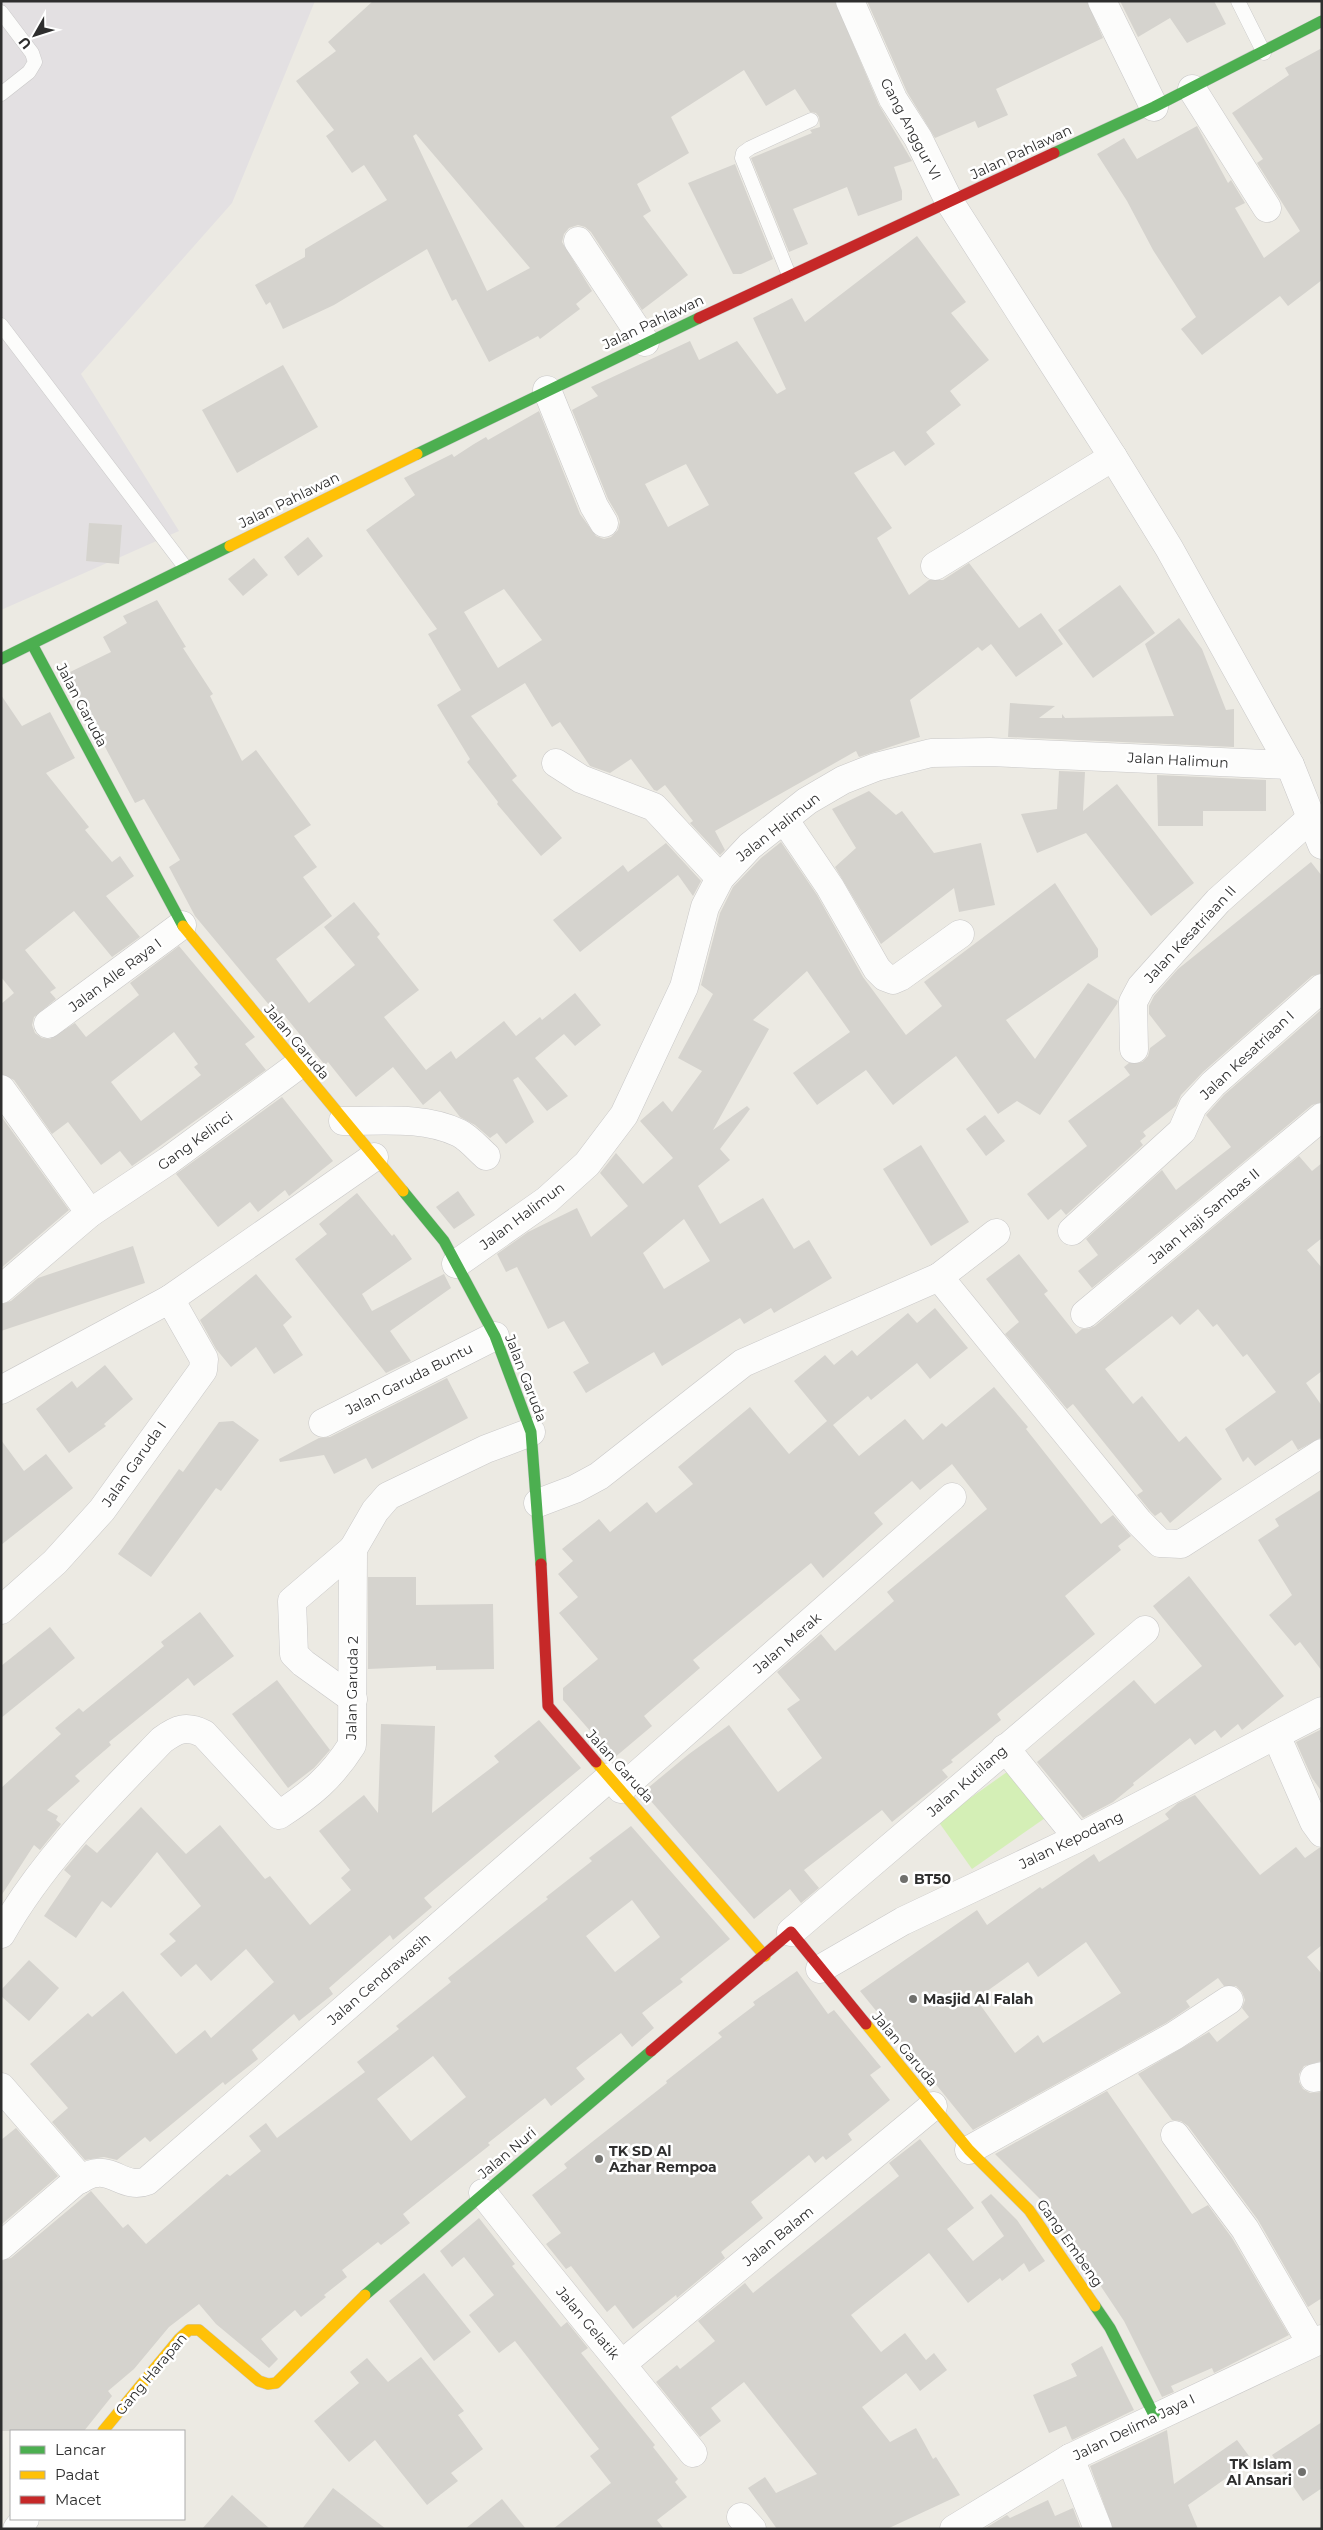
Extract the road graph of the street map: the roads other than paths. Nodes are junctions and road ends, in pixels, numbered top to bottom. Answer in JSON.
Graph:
{"nodes":[{"id":1,"x":850,"y":1,"type":"edge"},
{"id":2,"x":1102,"y":1,"type":"edge"},
{"id":3,"x":1238,"y":1,"type":"edge"},
{"id":4,"x":1,"y":12,"type":"edge"},
{"id":5,"x":1322,"y":21,"type":"edge"},
{"id":6,"x":1264,"y":52,"type":"junction"},
{"id":7,"x":1192,"y":89,"type":"junction"},
{"id":8,"x":1,"y":94,"type":"edge"},
{"id":9,"x":1154,"y":108,"type":"junction"},
{"id":10,"x":811,"y":120,"type":"dead end"},
{"id":11,"x":949,"y":201,"type":"junction"},
{"id":12,"x":1267,"y":208,"type":"dead end"},
{"id":13,"x":578,"y":241,"type":"dead end"},
{"id":14,"x":789,"y":275,"type":"junction"},
{"id":15,"x":1,"y":325,"type":"edge"},
{"id":16,"x":645,"y":342,"type":"junction"},
{"id":17,"x":548,"y":390,"type":"junction"},
{"id":18,"x":1113,"y":457,"type":"junction"},
{"id":19,"x":604,"y":523,"type":"dead end"},
{"id":20,"x":935,"y":566,"type":"dead end"},
{"id":21,"x":185,"y":567,"type":"junction"},
{"id":22,"x":32,"y":644,"type":"junction"},
{"id":23,"x":1,"y":659,"type":"edge"},
{"id":24,"x":556,"y":763,"type":"dead end"},
{"id":25,"x":1290,"y":765,"type":"junction"},
{"id":26,"x":784,"y":819,"type":"junction"},
{"id":27,"x":1310,"y":819,"type":"junction"},
{"id":28,"x":1322,"y":845,"type":"edge"},
{"id":29,"x":720,"y":878,"type":"junction"},
{"id":30,"x":182,"y":925,"type":"junction"},
{"id":31,"x":960,"y":934,"type":"dead end"},
{"id":32,"x":1322,"y":988,"type":"edge"},
{"id":33,"x":48,"y":1024,"type":"dead end"},
{"id":34,"x":1134,"y":1049,"type":"dead end"},
{"id":35,"x":297,"y":1066,"type":"junction"},
{"id":36,"x":1,"y":1089,"type":"edge"},
{"id":37,"x":1322,"y":1117,"type":"edge"},
{"id":38,"x":343,"y":1121,"type":"junction"},
{"id":39,"x":486,"y":1156,"type":"dead end"},
{"id":40,"x":374,"y":1158,"type":"junction"},
{"id":41,"x":90,"y":1213,"type":"junction"},
{"id":42,"x":1072,"y":1231,"type":"dead end"},
{"id":43,"x":996,"y":1233,"type":"dead end"},
{"id":44,"x":456,"y":1264,"type":"junction"},
{"id":45,"x":939,"y":1277,"type":"junction"},
{"id":46,"x":1,"y":1289,"type":"edge"},
{"id":47,"x":170,"y":1299,"type":"junction"},
{"id":48,"x":1085,"y":1314,"type":"dead end"},
{"id":49,"x":495,"y":1336,"type":"junction"},
{"id":50,"x":1,"y":1390,"type":"edge"},
{"id":51,"x":323,"y":1423,"type":"dead end"},
{"id":52,"x":531,"y":1432,"type":"junction"},
{"id":53,"x":1322,"y":1453,"type":"edge"},
{"id":54,"x":952,"y":1497,"type":"dead end"},
{"id":55,"x":538,"y":1503,"type":"junction"},
{"id":56,"x":353,"y":1549,"type":"junction"},
{"id":57,"x":1,"y":1610,"type":"edge"},
{"id":58,"x":1145,"y":1630,"type":"dead end"},
{"id":59,"x":353,"y":1699,"type":"junction"},
{"id":60,"x":1322,"y":1711,"type":"edge"},
{"id":61,"x":1276,"y":1735,"type":"junction"},
{"id":62,"x":1006,"y":1748,"type":"junction"},
{"id":63,"x":616,"y":1783,"type":"junction"},
{"id":64,"x":1322,"y":1833,"type":"edge"},
{"id":65,"x":1078,"y":1838,"type":"junction"},
{"id":66,"x":791,"y":1932,"type":"junction"},
{"id":67,"x":1,"y":1934,"type":"edge"},
{"id":68,"x":766,"y":1956,"type":"junction"},
{"id":69,"x":820,"y":1969,"type":"junction"},
{"id":70,"x":1229,"y":2000,"type":"dead end"},
{"id":71,"x":1,"y":2086,"type":"edge"},
{"id":72,"x":933,"y":2106,"type":"junction"},
{"id":73,"x":1175,"y":2135,"type":"dead end"},
{"id":74,"x":969,"y":2150,"type":"junction"},
{"id":75,"x":81,"y":2179,"type":"junction"},
{"id":76,"x":483,"y":2193,"type":"junction"},
{"id":77,"x":1,"y":2246,"type":"edge"},
{"id":78,"x":1316,"y":2341,"type":"edge"},
{"id":79,"x":622,"y":2364,"type":"junction"},
{"id":80,"x":276,"y":2383,"type":"joint"},
{"id":81,"x":1155,"y":2417,"type":"junction"},
{"id":82,"x":104,"y":2430,"type":"edge"},
{"id":83,"x":693,"y":2453,"type":"dead end"},
{"id":84,"x":1070,"y":2458,"type":"junction"},
{"id":85,"x":954,"y":2529,"type":"edge"},
{"id":86,"x":1098,"y":2529,"type":"edge"}],
"edges":[{"from":1,"to":11,"type":"street","name":"Gang Anggur VI"},
{"from":2,"to":9,"type":"street"},
{"from":3,"to":6,"type":"lane"},
{"from":4,"to":8,"type":"lane"},
{"from":5,"to":6,"type":"street","name":"Jalan Pahlawan"},
{"from":6,"to":7,"type":"street","name":"Jalan Pahlawan"},
{"from":7,"to":9,"type":"street","name":"Jalan Pahlawan"},
{"from":7,"to":12,"type":"street"},
{"from":9,"to":11,"type":"street","name":"Jalan Pahlawan"},
{"from":10,"to":14,"type":"lane"},
{"from":11,"to":14,"type":"street","name":"Jalan Pahlawan"},
{"from":11,"to":18,"type":"street","name":"Gang Anggur VI"},
{"from":13,"to":16,"type":"street"},
{"from":14,"to":16,"type":"street","name":"Jalan Pahlawan"},
{"from":15,"to":21,"type":"lane"},
{"from":16,"to":17,"type":"street","name":"Jalan Pahlawan"},
{"from":17,"to":19,"type":"street"},
{"from":17,"to":21,"type":"street","name":"Jalan Pahlawan"},
{"from":18,"to":20,"type":"street"},
{"from":18,"to":25,"type":"street","name":"Gang Anggur VI"},
{"from":21,"to":22,"type":"street","name":"Jalan Pahlawan"},
{"from":22,"to":23,"type":"street","name":"Jalan Pahlawan"},
{"from":22,"to":30,"type":"street","name":"Jalan Garuda"},
{"from":24,"to":29,"type":"street"},
{"from":25,"to":26,"type":"street","name":"Jalan Halimun"},
{"from":25,"to":27,"type":"street","name":"Gang Anggur VI"},
{"from":26,"to":29,"type":"street","name":"Jalan Halimun"},
{"from":26,"to":31,"type":"street"},
{"from":27,"to":28,"type":"street","name":"Gang Anggur VI"},
{"from":27,"to":34,"type":"street","name":"Jalan Kesatriaan II"},
{"from":29,"to":44,"type":"street","name":"Jalan Halimun"},
{"from":30,"to":33,"type":"street","name":"Jalan Alle Raya I"},
{"from":30,"to":35,"type":"street","name":"Jalan Garuda"},
{"from":32,"to":42,"type":"street","name":"Jalan Kesatriaan I"},
{"from":35,"to":38,"type":"street","name":"Jalan Garuda"},
{"from":35,"to":41,"type":"street","name":"Gang Kelinci"},
{"from":36,"to":41,"type":"street"},
{"from":37,"to":48,"type":"street","name":"Jalan Haji Sambas II"},
{"from":38,"to":39,"type":"street"},
{"from":38,"to":40,"type":"street","name":"Jalan Garuda"},
{"from":40,"to":44,"type":"street","name":"Jalan Garuda"},
{"from":40,"to":47,"type":"street"},
{"from":41,"to":46,"type":"street","name":"Gang Kelinci"},
{"from":43,"to":45,"type":"street"},
{"from":44,"to":49,"type":"street","name":"Jalan Garuda"},
{"from":45,"to":53,"type":"street"},
{"from":45,"to":55,"type":"street"},
{"from":47,"to":50,"type":"street"},
{"from":47,"to":57,"type":"street","name":"Jalan Garuda I"},
{"from":49,"to":51,"type":"street","name":"Jalan Garuda Buntu"},
{"from":49,"to":52,"type":"street","name":"Jalan Garuda"},
{"from":52,"to":55,"type":"street","name":"Jalan Garuda"},
{"from":52,"to":56,"type":"street"},
{"from":54,"to":63,"type":"street","name":"Jalan Merak"},
{"from":55,"to":63,"type":"street","name":"Jalan Garuda"},
{"from":56,"to":59,"type":"street","name":"Jalan Garuda 2"},
{"from":56,"to":59,"type":"street"},
{"from":58,"to":62,"type":"street","name":"Jalan Kutilang"},
{"from":59,"to":67,"type":"street","name":"Jalan Garuda 2"},
{"from":60,"to":61,"type":"street","name":"Jalan Kepodang"},
{"from":61,"to":64,"type":"street"},
{"from":61,"to":65,"type":"street","name":"Jalan Kepodang"},
{"from":62,"to":65,"type":"street"},
{"from":62,"to":66,"type":"street","name":"Jalan Kutilang"},
{"from":63,"to":68,"type":"street","name":"Jalan Garuda"},
{"from":63,"to":75,"type":"street","name":"Jalan Cendrawasih"},
{"from":65,"to":69,"type":"street","name":"Jalan Kepodang"},
{"from":66,"to":68,"type":"street"},
{"from":66,"to":69,"type":"street","name":"Jalan Garuda"},
{"from":68,"to":76,"type":"street","name":"Jalan Nuri"},
{"from":69,"to":72,"type":"street","name":"Jalan Garuda"},
{"from":70,"to":74,"type":"street"},
{"from":71,"to":75,"type":"street"},
{"from":72,"to":74,"type":"street","name":"Gang Embeng"},
{"from":72,"to":79,"type":"street","name":"Jalan Balam"},
{"from":73,"to":78,"type":"street"},
{"from":74,"to":81,"type":"street","name":"Gang Embeng"},
{"from":75,"to":77,"type":"street"},
{"from":76,"to":79,"type":"street","name":"Jalan Gelatik"},
{"from":76,"to":80,"type":"street","name":"Jalan Nuri"},
{"from":78,"to":81,"type":"street","name":"Jalan Delima Jaya I"},
{"from":79,"to":83,"type":"street","name":"Jalan Gelatik"},
{"from":80,"to":82,"type":"street","name":"Gang Harapan"},
{"from":81,"to":84,"type":"street","name":"Jalan Delima Jaya I"},
{"from":84,"to":85,"type":"street","name":"Jalan Delima Jaya I"},
{"from":84,"to":86,"type":"street"}]}
